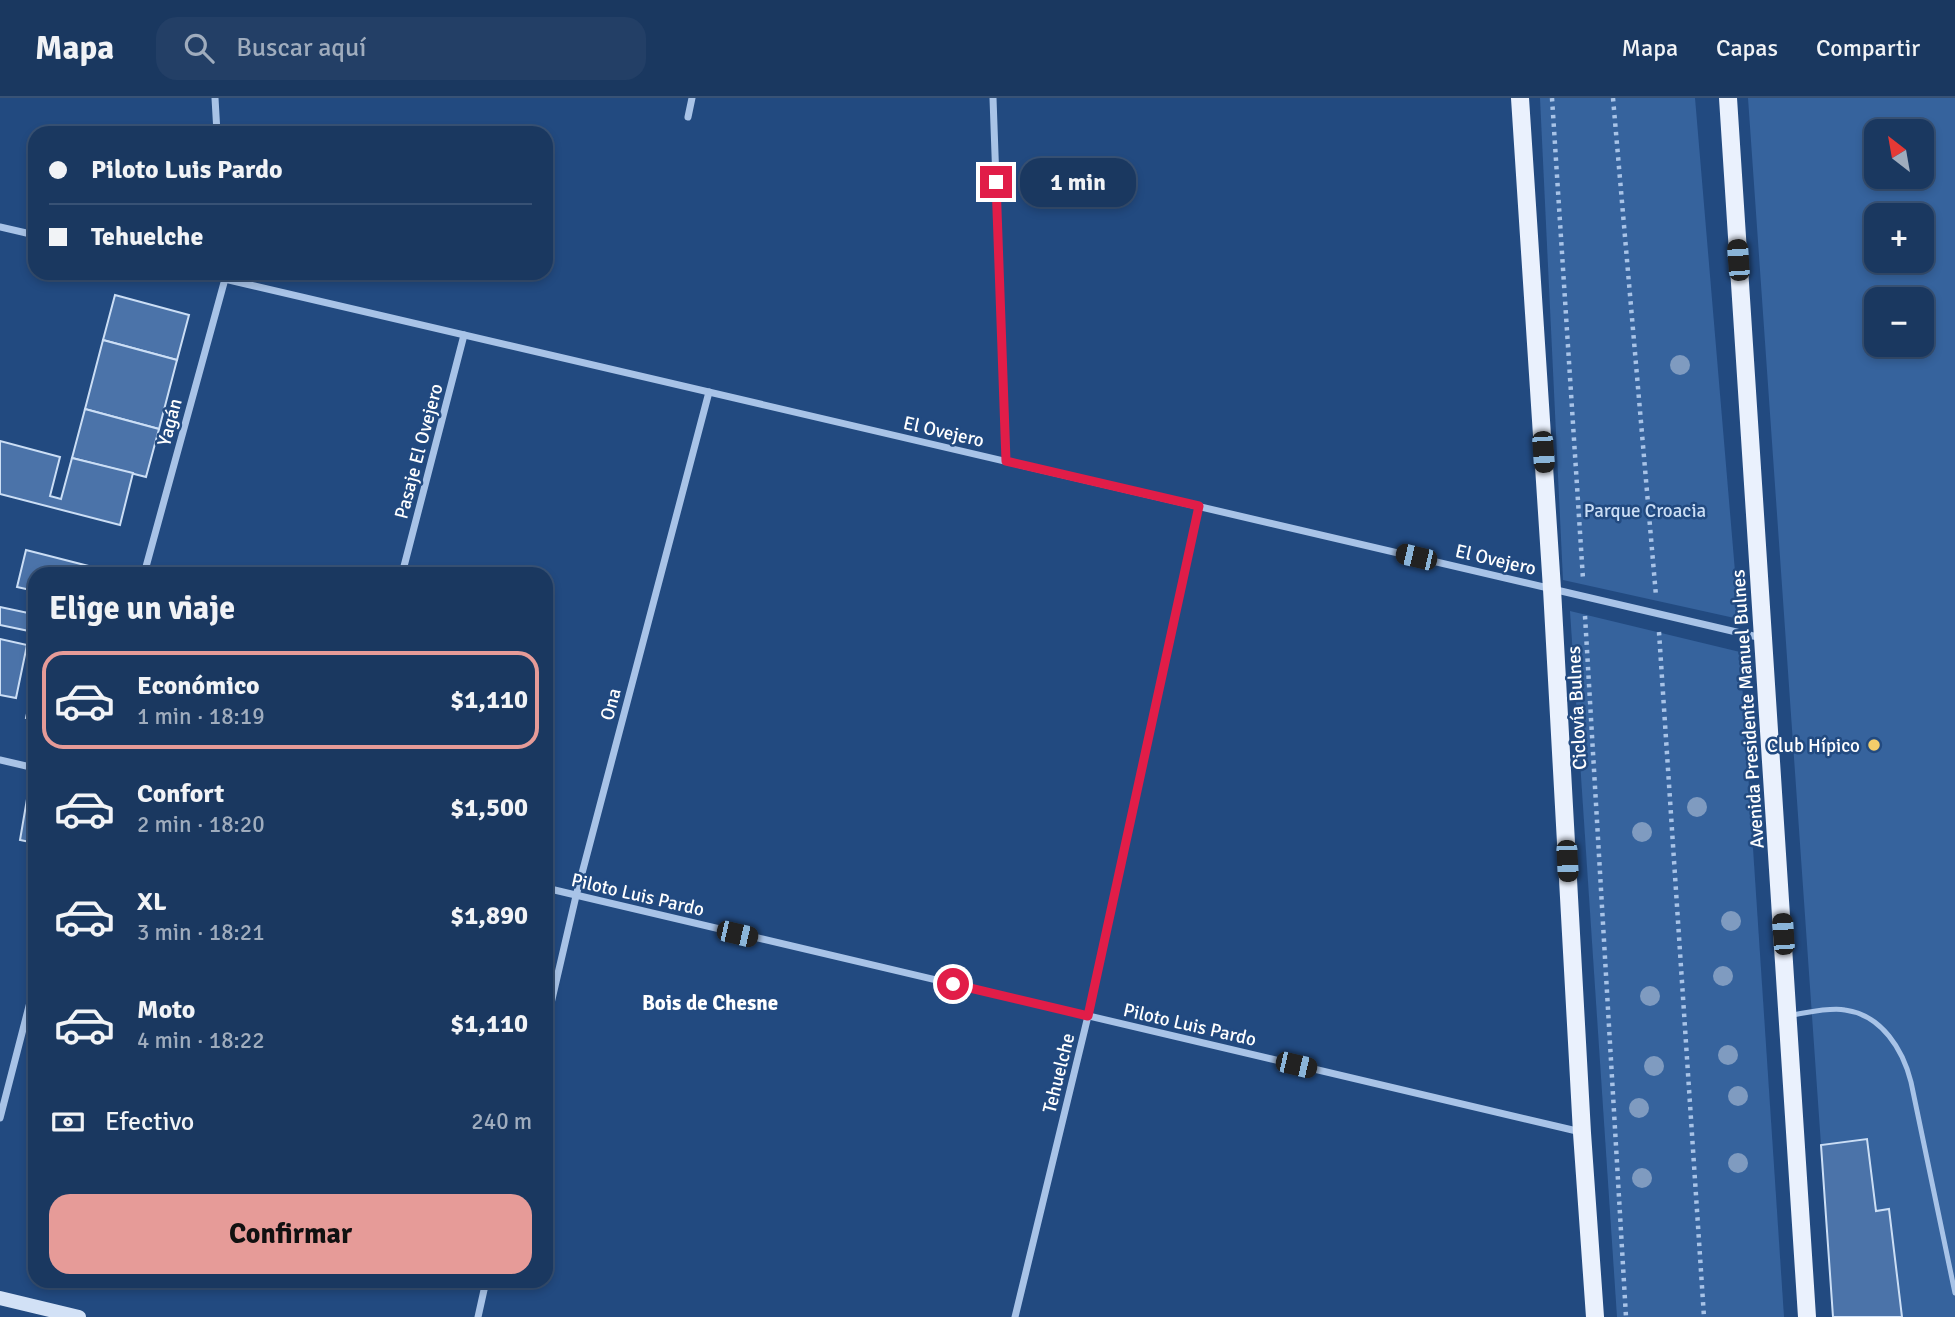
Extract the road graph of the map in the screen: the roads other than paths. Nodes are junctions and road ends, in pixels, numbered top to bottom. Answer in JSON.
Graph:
{"nodes":[{"id":1,"x":215,"y":98,"type":"edge"},
{"id":2,"x":692,"y":98,"type":"edge"},
{"id":3,"x":993,"y":98,"type":"edge"},
{"id":4,"x":1520,"y":98,"type":"edge"},
{"id":5,"x":1728,"y":98,"type":"edge"},
{"id":6,"x":688,"y":117,"type":"dead end"},
{"id":7,"x":217,"y":126,"type":"edge"},
{"id":8,"x":0,"y":221,"type":"edge"},
{"id":9,"x":0,"y":227,"type":"edge"},
{"id":10,"x":28,"y":233,"type":"edge"},
{"id":11,"x":224,"y":280,"type":"edge"},
{"id":12,"x":241,"y":280,"type":"edge"},
{"id":13,"x":464,"y":335,"type":"junction"},
{"id":14,"x":709,"y":392,"type":"junction"},
{"id":15,"x":1006,"y":461,"type":"junction"},
{"id":16,"x":1199,"y":506,"type":"junction"},
{"id":17,"x":146,"y":567,"type":"edge"},
{"id":18,"x":404,"y":567,"type":"edge"},
{"id":19,"x":1552,"y":589,"type":"junction"},
{"id":20,"x":1763,"y":638,"type":"junction"},
{"id":21,"x":0,"y":760,"type":"edge"},
{"id":22,"x":28,"y":766,"type":"edge"},
{"id":23,"x":553,"y":890,"type":"edge"},
{"id":24,"x":576,"y":896,"type":"junction"},
{"id":25,"x":553,"y":995,"type":"edge"},
{"id":26,"x":28,"y":1010,"type":"edge"},
{"id":27,"x":1088,"y":1016,"type":"junction"},
{"id":28,"x":1788,"y":1016,"type":"junction"},
{"id":29,"x":0,"y":1118,"type":"edge"},
{"id":30,"x":1582,"y":1133,"type":"junction"},
{"id":31,"x":484,"y":1288,"type":"edge"},
{"id":32,"x":1955,"y":1293,"type":"edge"},
{"id":33,"x":0,"y":1298,"type":"edge"},
{"id":34,"x":79,"y":1317,"type":"edge"},
{"id":35,"x":478,"y":1317,"type":"edge"},
{"id":36,"x":1015,"y":1317,"type":"edge"},
{"id":37,"x":1595,"y":1317,"type":"edge"},
{"id":38,"x":1807,"y":1317,"type":"edge"}],
"edges":[{"from":1,"to":7,"type":"street"},
{"from":2,"to":6,"type":"street"},
{"from":3,"to":15,"type":"street"},
{"from":4,"to":19,"type":"main road"},
{"from":5,"to":20,"type":"main road","name":"Avenida Presidente Manuel Bulnes"},
{"from":8,"to":9,"type":"street"},
{"from":9,"to":10,"type":"street"},
{"from":11,"to":17,"type":"street","name":"Yagán"},
{"from":12,"to":13,"type":"street","name":"El Ovejero"},
{"from":13,"to":14,"type":"street","name":"El Ovejero"},
{"from":13,"to":18,"type":"street","name":"Pasaje El Ovejero"},
{"from":14,"to":15,"type":"street","name":"El Ovejero"},
{"from":14,"to":24,"type":"street","name":"Ona"},
{"from":15,"to":16,"type":"street","name":"El Ovejero"},
{"from":16,"to":19,"type":"street","name":"El Ovejero"},
{"from":16,"to":27,"type":"street","name":"Tehuelche"},
{"from":19,"to":20,"type":"street","name":"El Ovejero"},
{"from":19,"to":30,"type":"main road"},
{"from":20,"to":28,"type":"main road","name":"Avenida Presidente Manuel Bulnes"},
{"from":21,"to":22,"type":"street"},
{"from":23,"to":24,"type":"street","name":"Piloto Luis Pardo"},
{"from":24,"to":25,"type":"street","name":"Ona"},
{"from":24,"to":27,"type":"street","name":"Piloto Luis Pardo"},
{"from":26,"to":29,"type":"street"},
{"from":27,"to":30,"type":"street","name":"Piloto Luis Pardo"},
{"from":27,"to":36,"type":"street","name":"Tehuelche"},
{"from":28,"to":32,"type":"lane"},
{"from":28,"to":38,"type":"main road","name":"Avenida Presidente Manuel Bulnes"},
{"from":30,"to":37,"type":"main road"},
{"from":31,"to":35,"type":"street"},
{"from":33,"to":34,"type":"street"}]}
